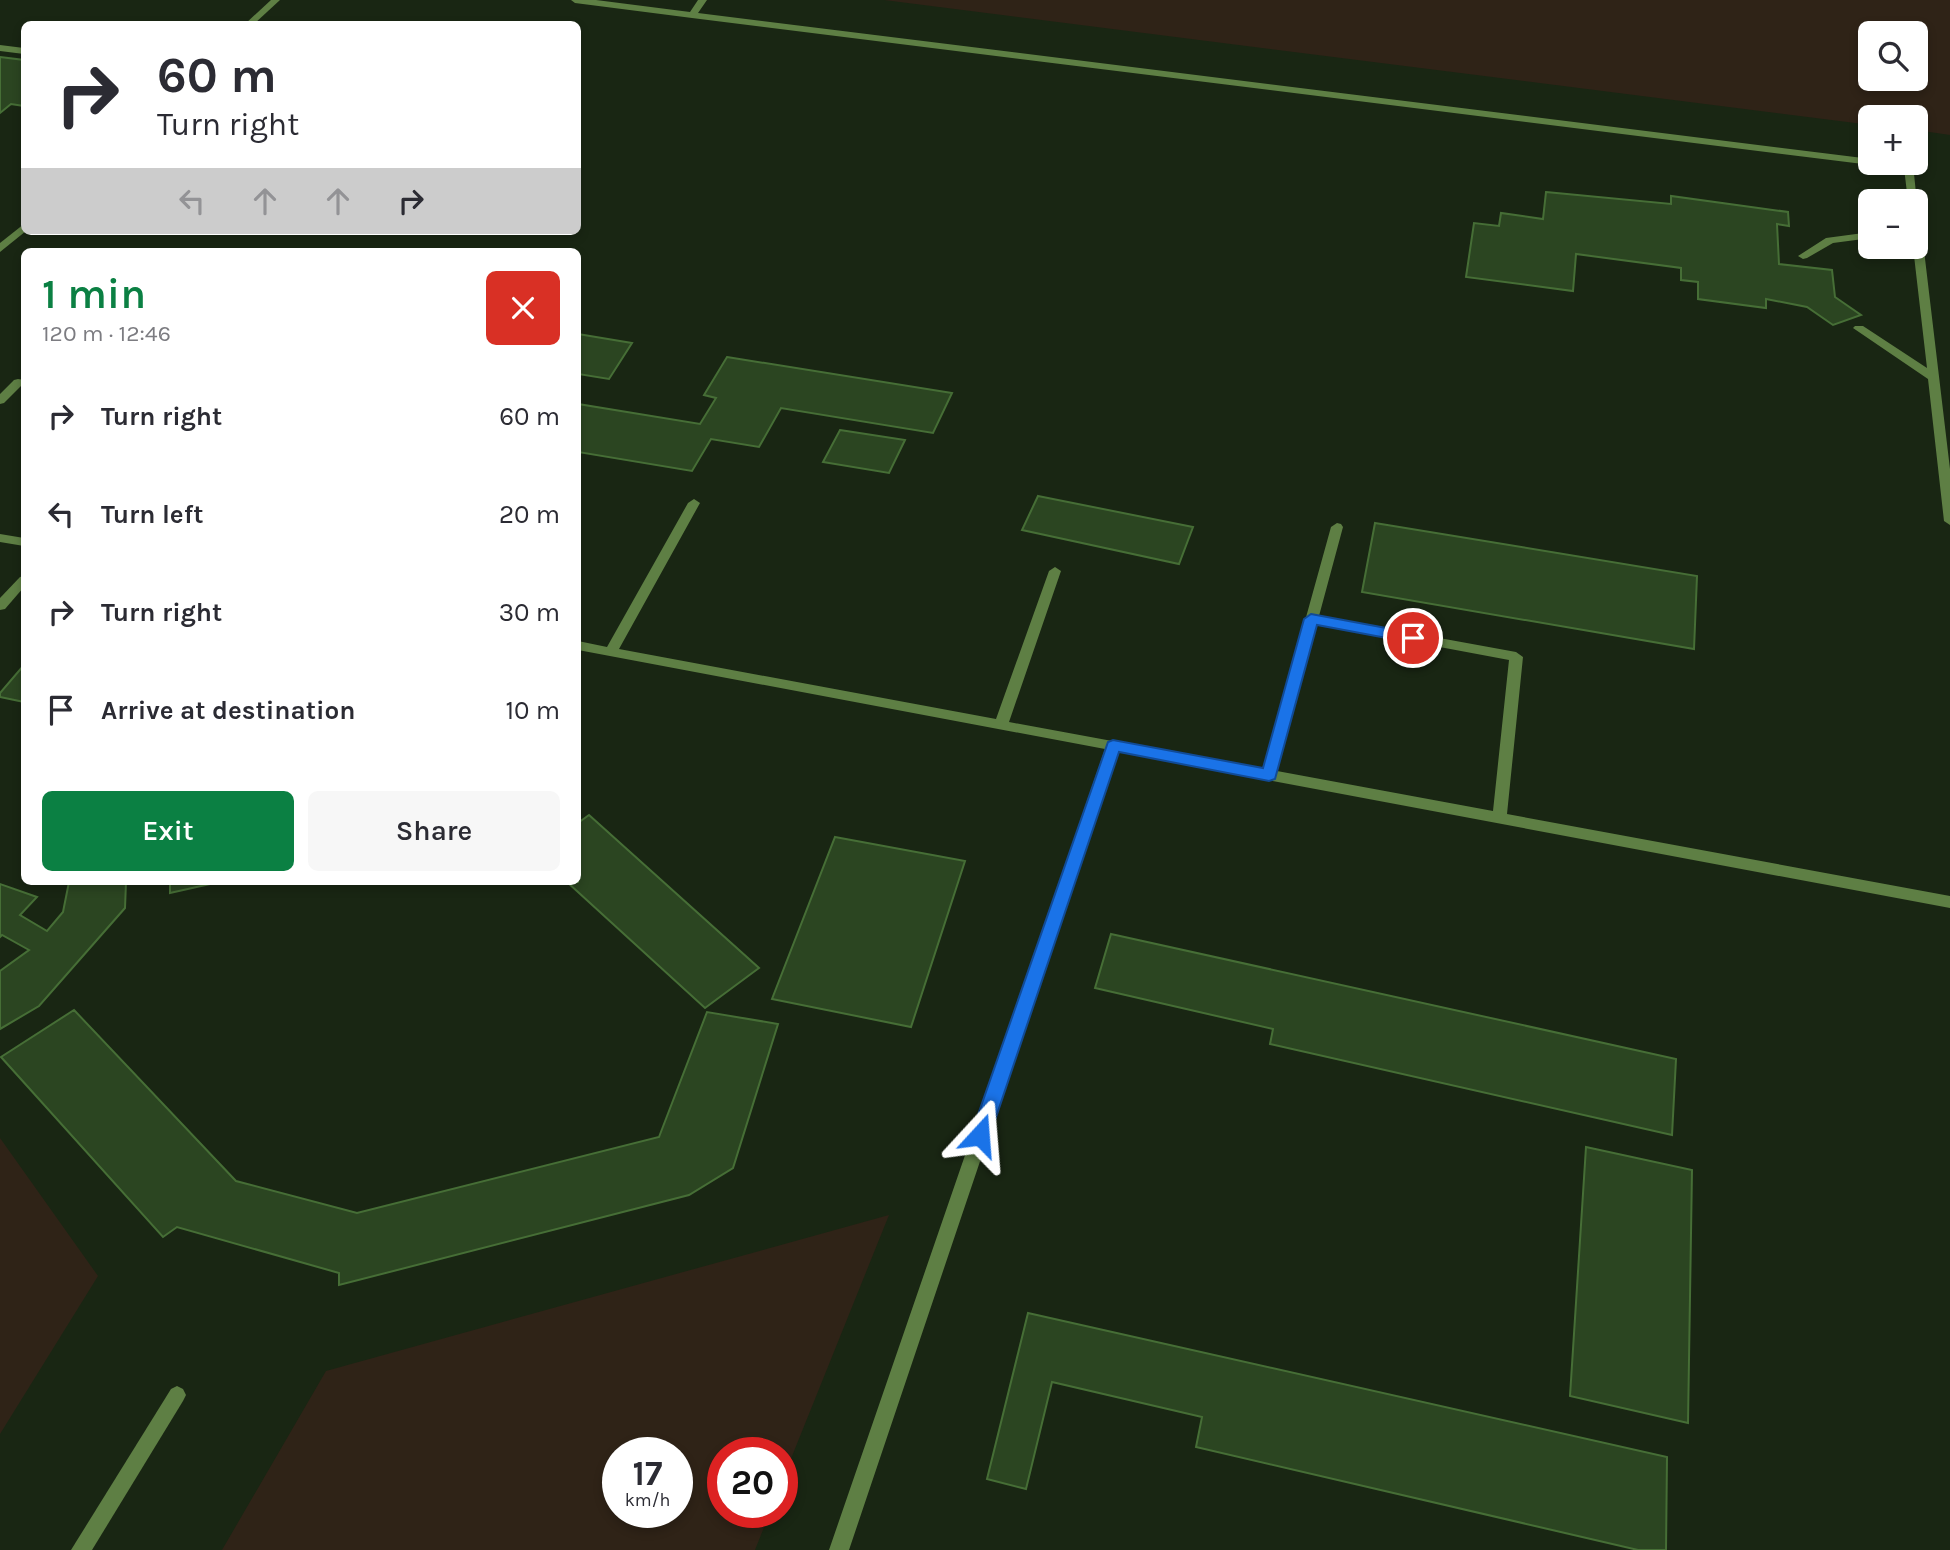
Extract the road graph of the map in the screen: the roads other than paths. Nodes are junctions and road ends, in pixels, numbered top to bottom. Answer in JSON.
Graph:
{"nodes":[{"id":1,"x":276,"y":0,"type":"edge"},
{"id":2,"x":575,"y":0,"type":"edge"},
{"id":3,"x":703,"y":0,"type":"edge"},
{"id":4,"x":692,"y":15,"type":"junction"},
{"id":5,"x":252,"y":21,"type":"edge"},
{"id":6,"x":0,"y":48,"type":"edge"},
{"id":7,"x":21,"y":51,"type":"edge"},
{"id":8,"x":1858,"y":160,"type":"edge"},
{"id":9,"x":21,"y":230,"type":"edge"},
{"id":10,"x":1858,"y":237,"type":"edge"},
{"id":11,"x":0,"y":249,"type":"edge"},
{"id":12,"x":1803,"y":256,"type":"dead end"},
{"id":13,"x":1919,"y":259,"type":"edge"},
{"id":14,"x":1859,"y":328,"type":"dead end"},
{"id":15,"x":1933,"y":377,"type":"junction"},
{"id":16,"x":21,"y":382,"type":"edge"},
{"id":17,"x":0,"y":401,"type":"edge"},
{"id":18,"x":694,"y":503,"type":"dead end"},
{"id":19,"x":1950,"y":521,"type":"edge"},
{"id":20,"x":1337,"y":527,"type":"dead end"},
{"id":21,"x":0,"y":538,"type":"edge"},
{"id":22,"x":21,"y":542,"type":"edge"},
{"id":23,"x":1055,"y":571,"type":"dead end"},
{"id":24,"x":21,"y":583,"type":"edge"},
{"id":25,"x":0,"y":607,"type":"edge"},
{"id":26,"x":1311,"y":619,"type":"junction"},
{"id":27,"x":581,"y":647,"type":"edge"},
{"id":28,"x":611,"y":652,"type":"junction"},
{"id":29,"x":1001,"y":725,"type":"junction"},
{"id":30,"x":1113,"y":746,"type":"junction"},
{"id":31,"x":1269,"y":775,"type":"junction"},
{"id":32,"x":1499,"y":818,"type":"junction"},
{"id":33,"x":1950,"y":902,"type":"edge"},
{"id":34,"x":177,"y":1395,"type":"dead end"},
{"id":35,"x":80,"y":1550,"type":"edge"},
{"id":36,"x":839,"y":1550,"type":"edge"}],
"edges":[{"from":1,"to":5,"type":"lane"},
{"from":2,"to":4,"type":"lane"},
{"from":3,"to":4,"type":"lane"},
{"from":4,"to":8,"type":"lane"},
{"from":6,"to":7,"type":"lane"},
{"from":9,"to":11,"type":"lane"},
{"from":10,"to":12,"type":"lane"},
{"from":13,"to":15,"type":"lane"},
{"from":14,"to":15,"type":"lane"},
{"from":15,"to":19,"type":"lane"},
{"from":16,"to":17,"type":"lane"},
{"from":18,"to":28,"type":"lane"},
{"from":20,"to":26,"type":"lane"},
{"from":21,"to":22,"type":"lane"},
{"from":23,"to":29,"type":"lane"},
{"from":24,"to":25,"type":"lane"},
{"from":26,"to":31,"type":"lane"},
{"from":26,"to":32,"type":"lane"},
{"from":27,"to":28,"type":"lane"},
{"from":28,"to":29,"type":"lane"},
{"from":29,"to":30,"type":"lane"},
{"from":30,"to":31,"type":"lane"},
{"from":30,"to":36,"type":"lane"},
{"from":31,"to":32,"type":"lane"},
{"from":32,"to":33,"type":"lane"},
{"from":34,"to":35,"type":"lane"}]}
